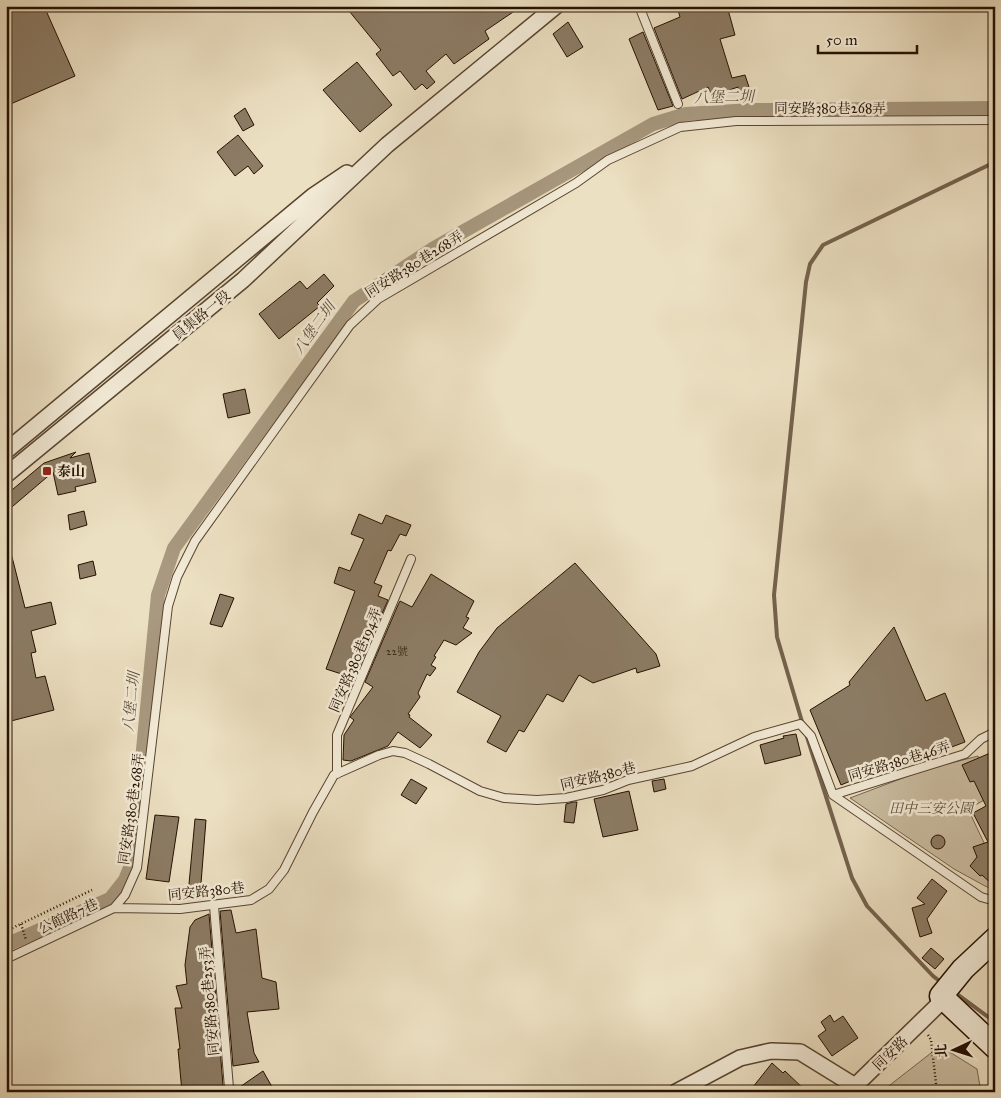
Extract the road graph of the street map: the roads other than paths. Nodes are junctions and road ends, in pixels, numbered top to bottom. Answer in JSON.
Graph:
{"nodes":[{"id":1,"x":556,"y":6,"type":"edge"},
{"id":2,"x":639,"y":6,"type":"edge"},
{"id":3,"x":678,"y":104,"type":"dead end"},
{"id":4,"x":995,"y":120,"type":"edge"},
{"id":5,"x":387,"y":145,"type":"junction"},
{"id":6,"x":6,"y":451,"type":"edge"},
{"id":7,"x":6,"y":475,"type":"edge"},
{"id":8,"x":411,"y":559,"type":"dead end"},
{"id":9,"x":995,"y":732,"type":"edge"},
{"id":10,"x":337,"y":774,"type":"junction"},
{"id":11,"x":833,"y":795,"type":"junction"},
{"id":12,"x":995,"y":901,"type":"edge"},
{"id":13,"x":214,"y":906,"type":"junction"},
{"id":14,"x":114,"y":908,"type":"junction"},
{"id":15,"x":995,"y":939,"type":"edge"},
{"id":16,"x":6,"y":959,"type":"edge"},
{"id":17,"x":941,"y":996,"type":"junction"},
{"id":18,"x":995,"y":1047,"type":"edge"},
{"id":19,"x":224,"y":1092,"type":"edge"},
{"id":20,"x":676,"y":1092,"type":"edge"}],
"edges":[{"from":1,"to":5,"type":"street","name":"員集路一段"},
{"from":2,"to":3,"type":"lane"},
{"from":4,"to":14,"type":"lane","name":"同安路380巷268弄"},
{"from":5,"to":6,"type":"street","name":"員集路一段"},
{"from":5,"to":7,"type":"street","name":"員集路一段"},
{"from":8,"to":10,"type":"lane","name":"同安路380巷194弄"},
{"from":9,"to":11,"type":"lane","name":"同安路380巷46弄"},
{"from":10,"to":11,"type":"lane","name":"同安路380巷"},
{"from":10,"to":13,"type":"lane","name":"同安路380巷"},
{"from":11,"to":12,"type":"lane"},
{"from":13,"to":14,"type":"lane","name":"同安路380巷"},
{"from":13,"to":19,"type":"lane","name":"同安路380巷253弄"},
{"from":14,"to":16,"type":"lane","name":"公館路7巷"},
{"from":15,"to":17,"type":"street","name":"同安路"},
{"from":17,"to":18,"type":"street"},
{"from":17,"to":20,"type":"street","name":"同安路"}]}
